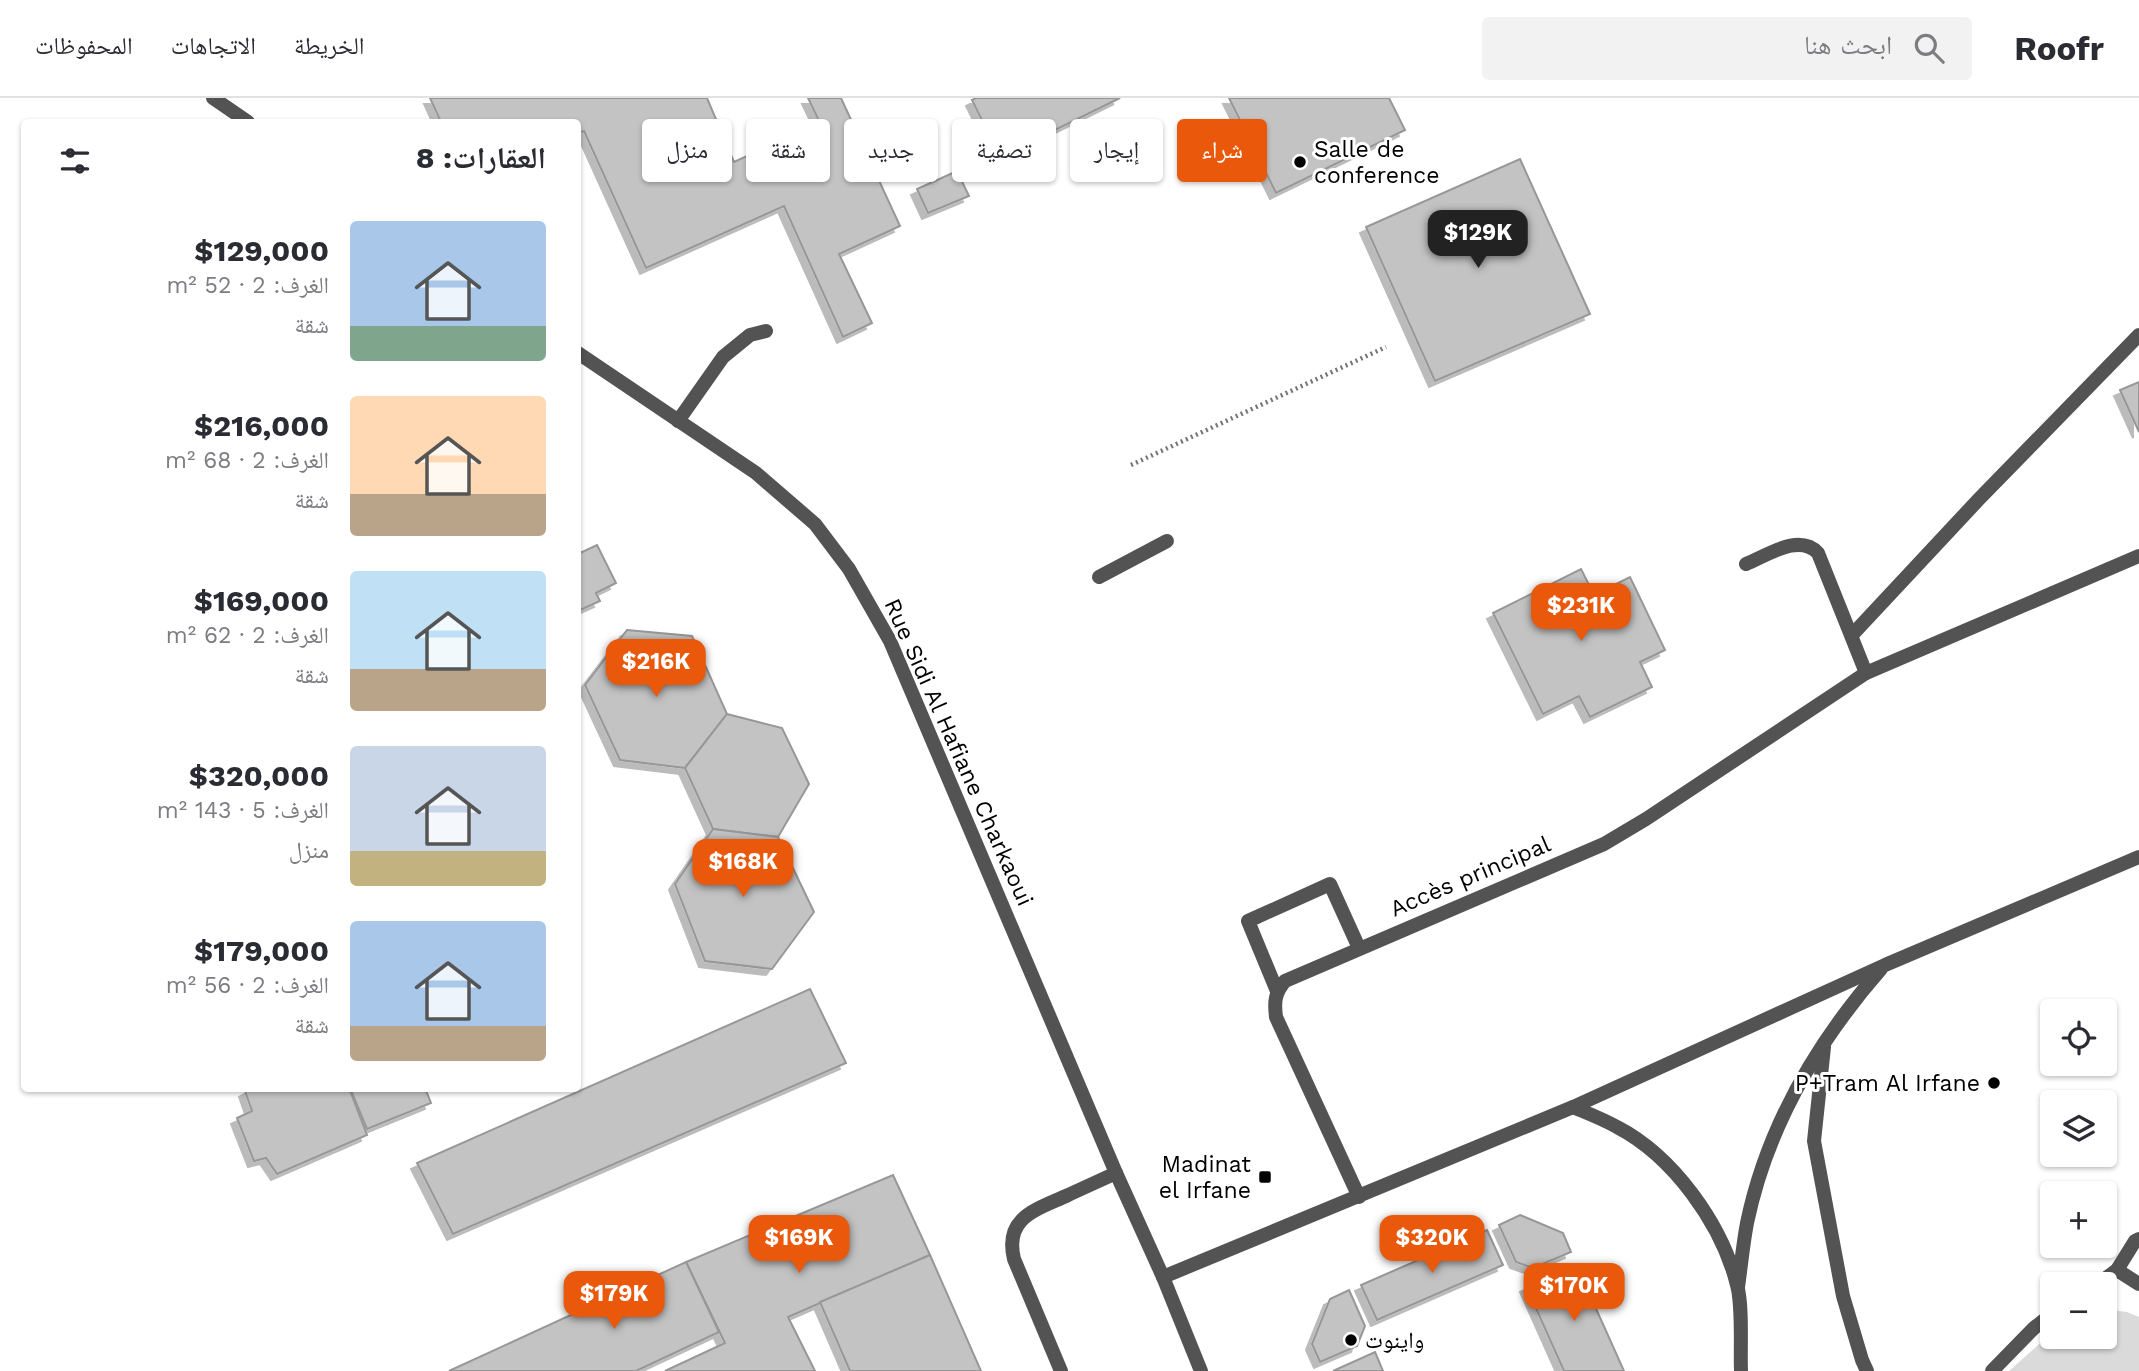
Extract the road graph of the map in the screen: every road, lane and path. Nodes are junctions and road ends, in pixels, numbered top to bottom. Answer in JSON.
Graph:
{"nodes":[{"id":1,"x":213,"y":98,"type":"edge"},
{"id":2,"x":244,"y":119,"type":"edge"},
{"id":3,"x":766,"y":331,"type":"dead end"},
{"id":4,"x":2139,"y":335,"type":"edge"},
{"id":5,"x":1386,"y":347,"type":"dead end"},
{"id":6,"x":581,"y":355,"type":"edge"},
{"id":7,"x":678,"y":421,"type":"junction"},
{"id":8,"x":1131,"y":465,"type":"dead end"},
{"id":9,"x":1167,"y":541,"type":"dead end"},
{"id":10,"x":2139,"y":556,"type":"edge"},
{"id":11,"x":1746,"y":564,"type":"dead end"},
{"id":12,"x":1099,"y":577,"type":"dead end"},
{"id":13,"x":1852,"y":635,"type":"junction"},
{"id":14,"x":1866,"y":673,"type":"junction"},
{"id":15,"x":2139,"y":856,"type":"edge"},
{"id":16,"x":1359,"y":948,"type":"junction"},
{"id":17,"x":1885,"y":965,"type":"junction"},
{"id":18,"x":1277,"y":991,"type":"junction"},
{"id":19,"x":1825,"y":1040,"type":"junction"},
{"id":20,"x":1573,"y":1107,"type":"junction"},
{"id":21,"x":1116,"y":1173,"type":"junction"},
{"id":22,"x":1359,"y":1197,"type":"junction"},
{"id":23,"x":2139,"y":1239,"type":"edge"},
{"id":24,"x":2117,"y":1270,"type":"junction"},
{"id":25,"x":2114,"y":1272,"type":"edge"},
{"id":26,"x":1163,"y":1277,"type":"junction"},
{"id":27,"x":2139,"y":1284,"type":"edge"},
{"id":28,"x":1738,"y":1287,"type":"junction"},
{"id":29,"x":2040,"y":1323,"type":"edge"},
{"id":30,"x":1061,"y":1371,"type":"edge"},
{"id":31,"x":1201,"y":1371,"type":"edge"},
{"id":32,"x":1741,"y":1371,"type":"edge"},
{"id":33,"x":1867,"y":1371,"type":"edge"},
{"id":34,"x":1992,"y":1371,"type":"edge"}],
"edges":[{"from":1,"to":2,"type":"street"},
{"from":3,"to":7,"type":"street"},
{"from":4,"to":13,"type":"street"},
{"from":5,"to":8,"type":"path"},
{"from":6,"to":7,"type":"street","name":"Rue Sidi Al Hafiane Charkaoui"},
{"from":7,"to":21,"type":"street","name":"Rue Sidi Al Hafiane Charkaoui"},
{"from":9,"to":12,"type":"street"},
{"from":10,"to":14,"type":"street","name":"Accès principal"},
{"from":11,"to":13,"type":"street"},
{"from":13,"to":14,"type":"street"},
{"from":14,"to":16,"type":"street","name":"Accès principal"},
{"from":15,"to":17,"type":"street"},
{"from":16,"to":18,"type":"street","name":"Accès principal"},
{"from":16,"to":18,"type":"street"},
{"from":17,"to":19,"type":"street"},
{"from":17,"to":20,"type":"street"},
{"from":18,"to":22,"type":"street"},
{"from":19,"to":28,"type":"street"},
{"from":19,"to":33,"type":"street"},
{"from":20,"to":22,"type":"street"},
{"from":20,"to":28,"type":"street"},
{"from":21,"to":26,"type":"street","name":"Rue Sidi Al Hafiane Charkaoui"},
{"from":21,"to":30,"type":"street"},
{"from":22,"to":26,"type":"street"},
{"from":23,"to":24,"type":"street"},
{"from":24,"to":25,"type":"street"},
{"from":24,"to":27,"type":"street"},
{"from":26,"to":31,"type":"street","name":"Rue Sidi Al Hafiane Charkaoui"},
{"from":28,"to":32,"type":"street"},
{"from":29,"to":34,"type":"street"}]}
